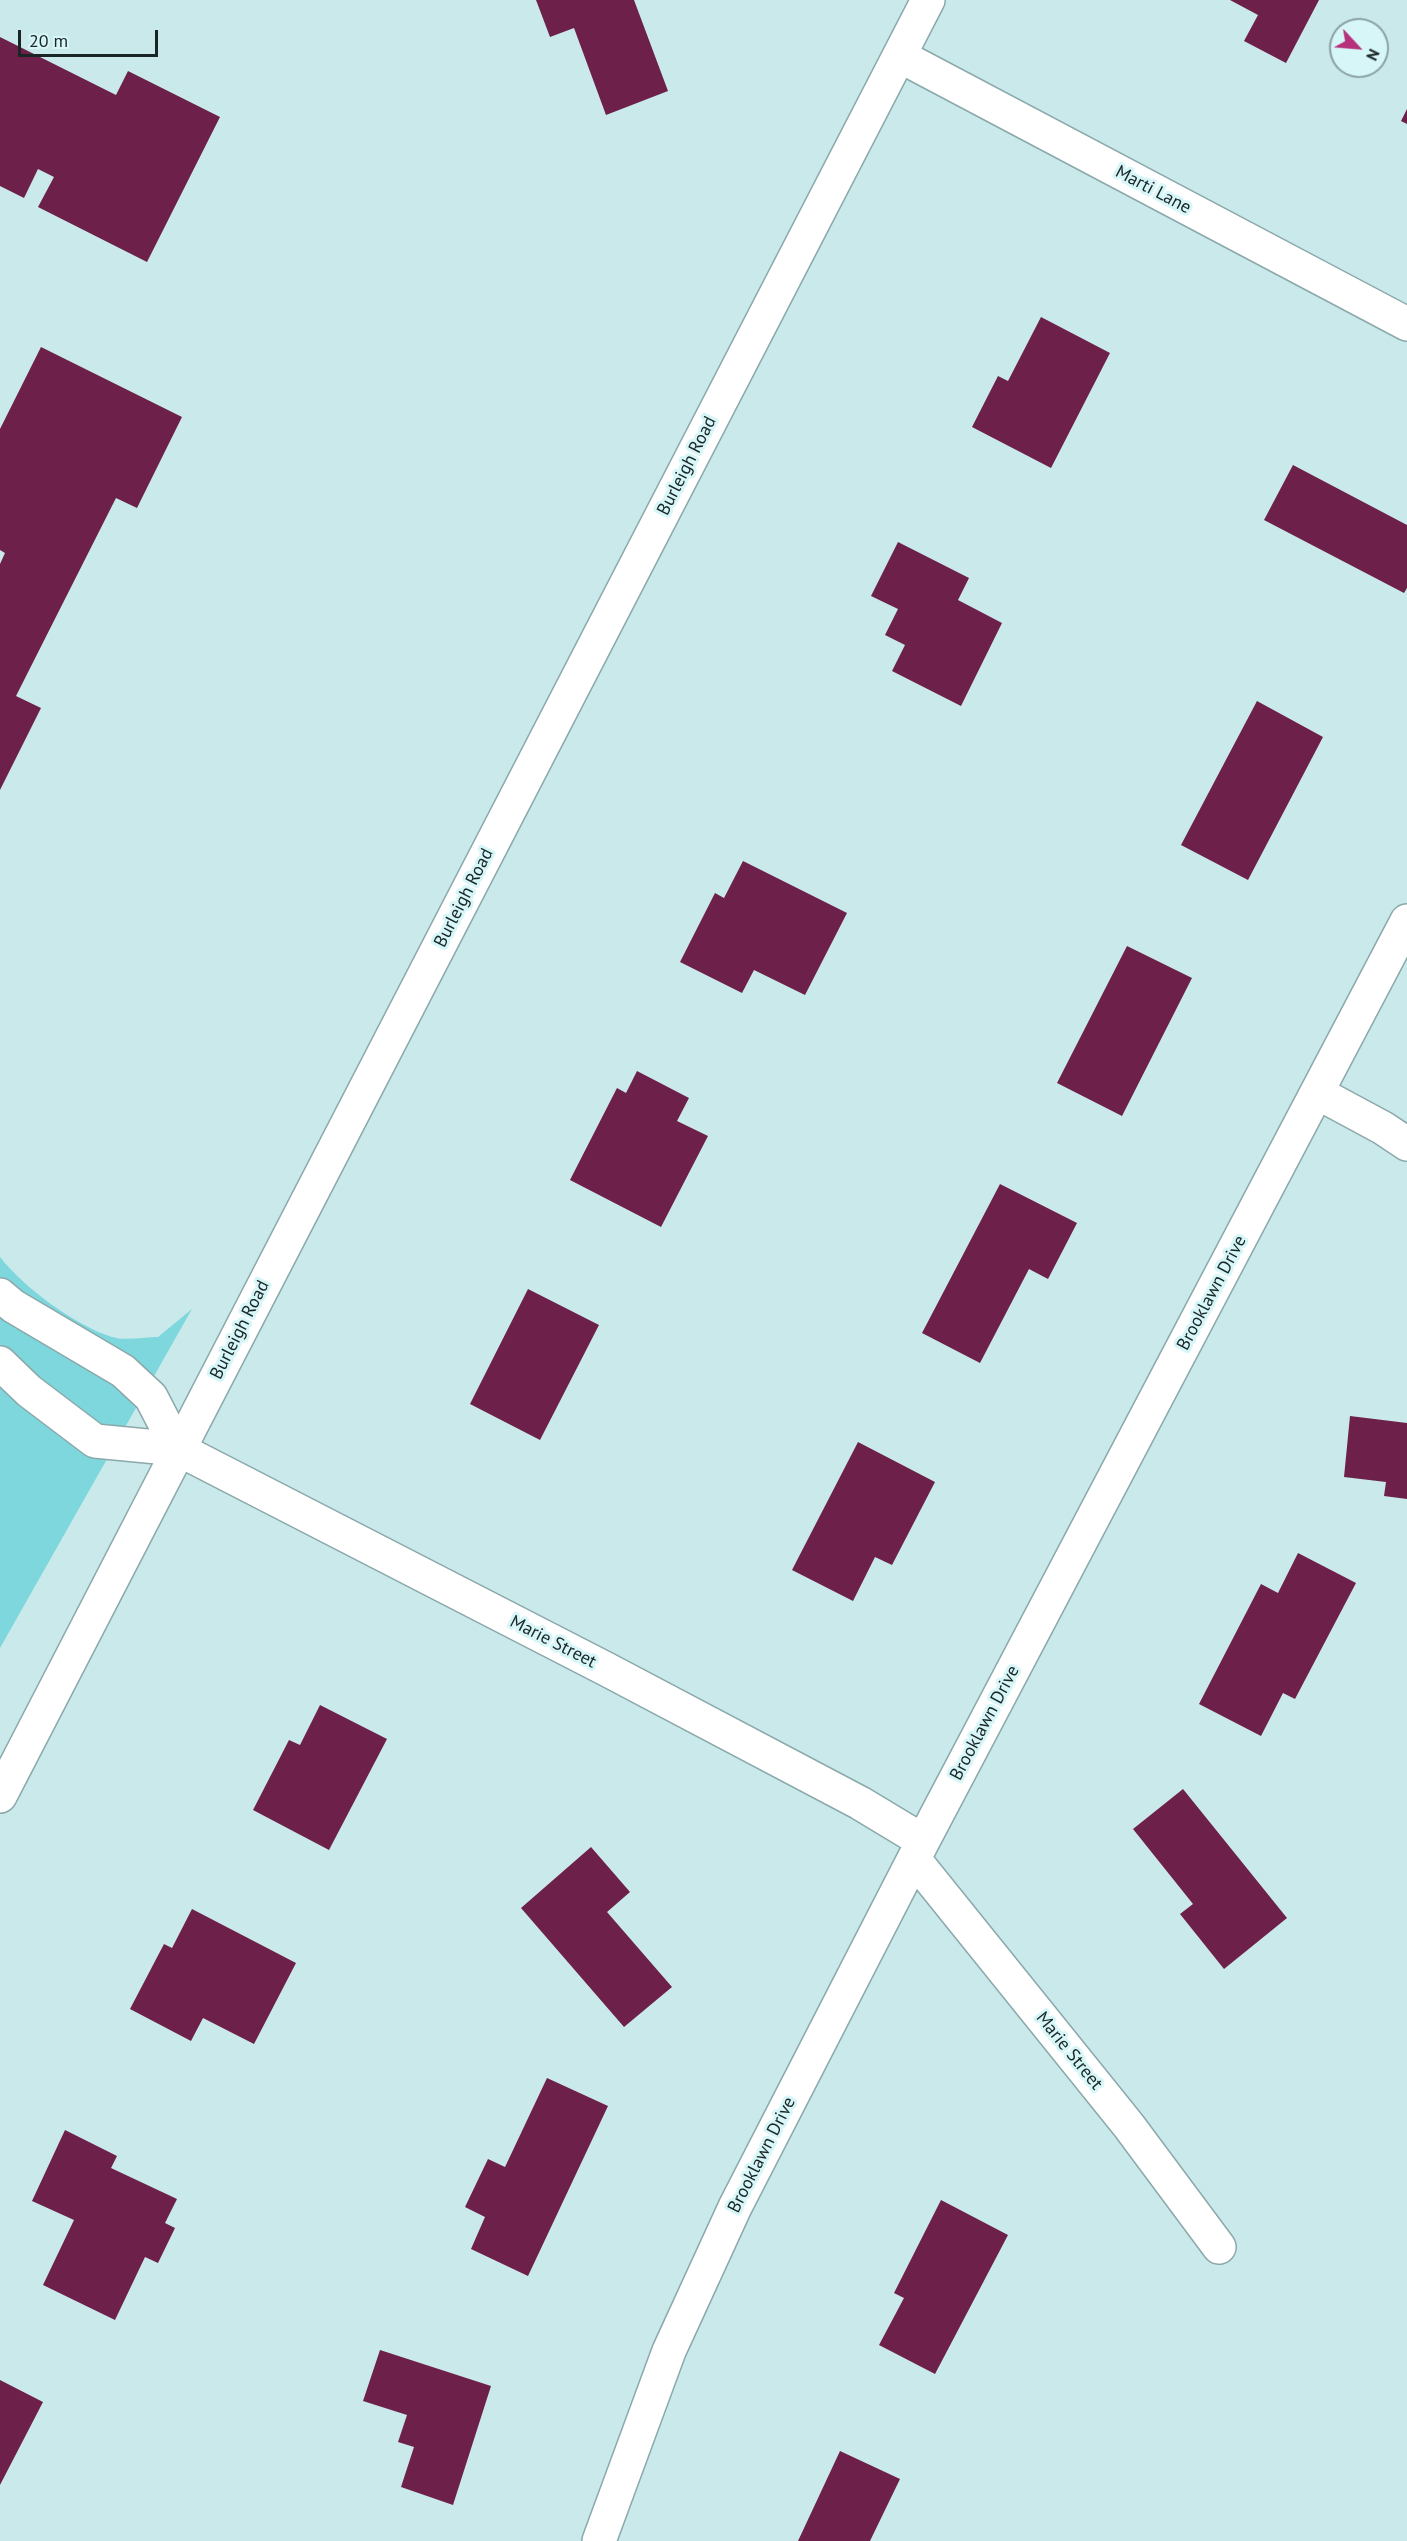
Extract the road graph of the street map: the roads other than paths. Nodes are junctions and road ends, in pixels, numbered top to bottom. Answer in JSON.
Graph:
{"nodes":[{"id":1,"x":928,"y":0,"type":"edge"},
{"id":2,"x":900,"y":56,"type":"junction"},
{"id":3,"x":1407,"y":324,"type":"edge"},
{"id":4,"x":1407,"y":921,"type":"edge"},
{"id":5,"x":1318,"y":1093,"type":"junction"},
{"id":6,"x":1407,"y":1144,"type":"edge"},
{"id":7,"x":0,"y":1295,"type":"edge"},
{"id":8,"x":0,"y":1364,"type":"edge"},
{"id":9,"x":178,"y":1449,"type":"junction"},
{"id":10,"x":0,"y":1796,"type":"edge"},
{"id":11,"x":919,"y":1850,"type":"junction"},
{"id":12,"x":1219,"y":2247,"type":"dead end"},
{"id":13,"x":599,"y":2541,"type":"edge"}],
"edges":[{"from":1,"to":2,"type":"street","name":"Burleigh Road"},
{"from":2,"to":3,"type":"street","name":"Marti Lane"},
{"from":2,"to":9,"type":"street","name":"Burleigh Road"},
{"from":4,"to":5,"type":"street","name":"Brooklawn Drive"},
{"from":5,"to":6,"type":"street"},
{"from":5,"to":11,"type":"street","name":"Brooklawn Drive"},
{"from":7,"to":9,"type":"street"},
{"from":8,"to":9,"type":"street"},
{"from":9,"to":10,"type":"street","name":"Burleigh Road"},
{"from":9,"to":11,"type":"street","name":"Marie Street"},
{"from":11,"to":12,"type":"street","name":"Marie Street"},
{"from":11,"to":13,"type":"street","name":"Brooklawn Drive"}]}
